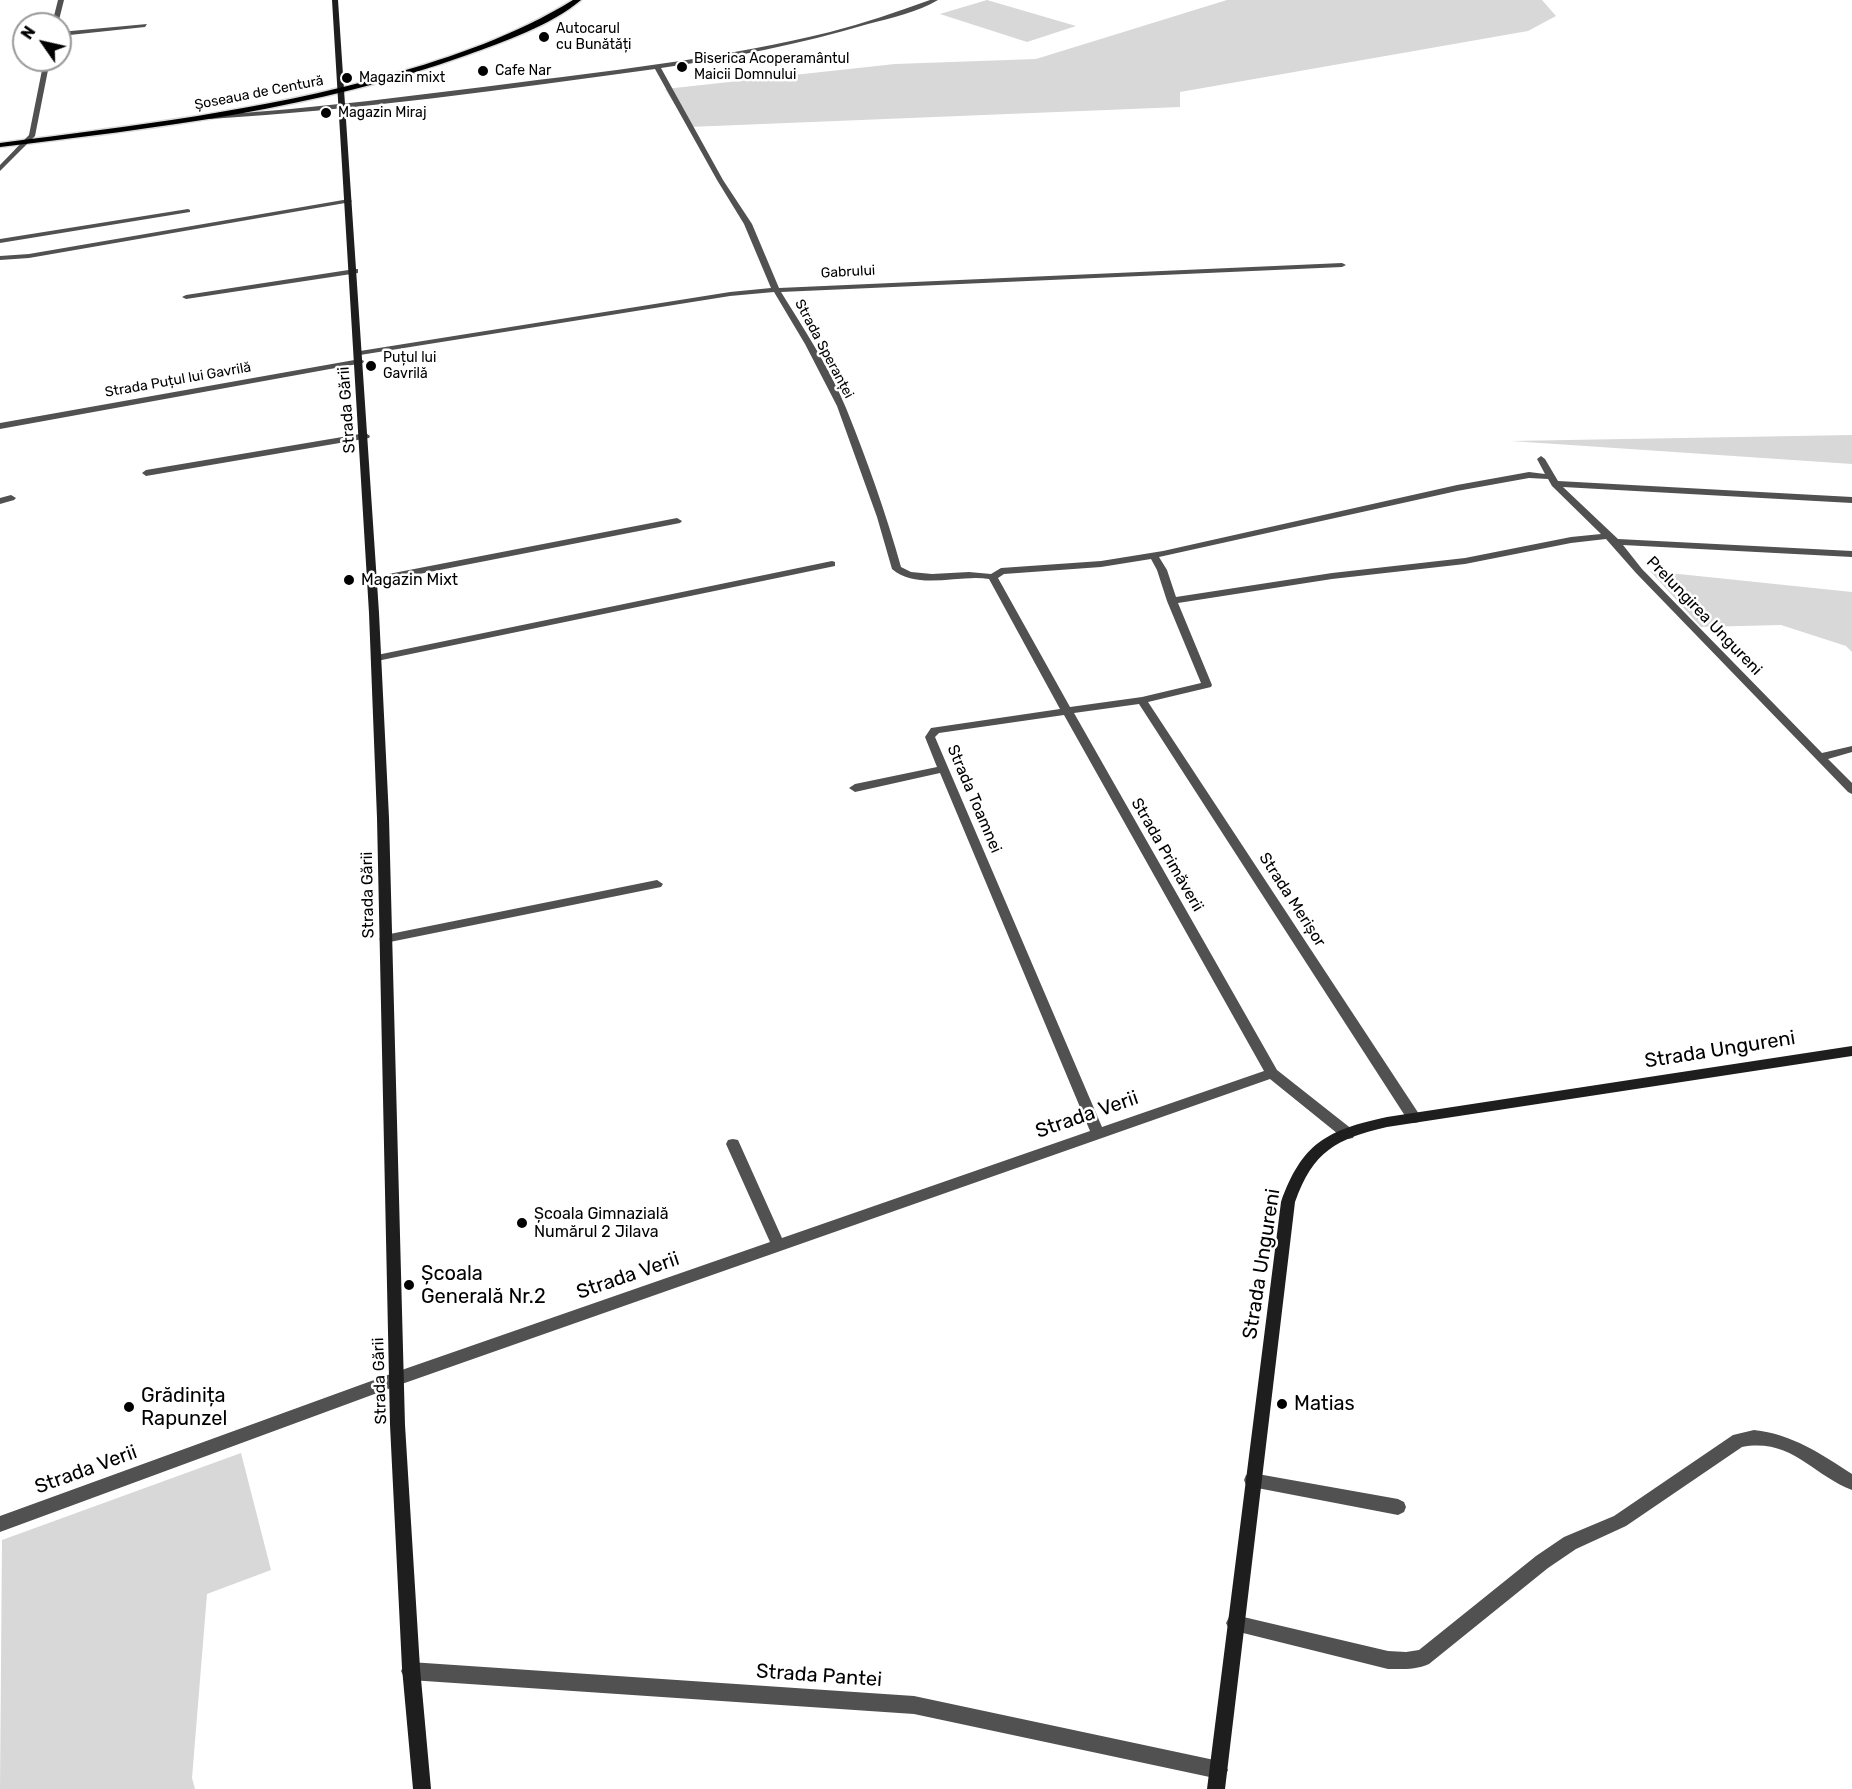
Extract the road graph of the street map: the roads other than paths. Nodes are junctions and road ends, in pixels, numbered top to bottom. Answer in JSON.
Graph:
{"nodes":[{"id":1,"x":335,"y":0,"type":"edge"},
{"id":2,"x":578,"y":0,"type":"edge"},
{"id":3,"x":934,"y":0,"type":"edge"},
{"id":4,"x":145,"y":24,"type":"dead end"},
{"id":5,"x":72,"y":33,"type":"edge"},
{"id":6,"x":657,"y":66,"type":"junction"},
{"id":7,"x":45,"y":72,"type":"edge"},
{"id":8,"x":341,"y":90,"type":"junction"},
{"id":9,"x":342,"y":106,"type":"junction"},
{"id":10,"x":210,"y":117,"type":"junction"},
{"id":11,"x":27,"y":142,"type":"junction"},
{"id":12,"x":0,"y":145,"type":"edge"},
{"id":13,"x":0,"y":170,"type":"edge"},
{"id":14,"x":349,"y":201,"type":"junction"},
{"id":15,"x":188,"y":211,"type":"dead end"},
{"id":16,"x":0,"y":241,"type":"edge"},
{"id":17,"x":0,"y":258,"type":"edge"},
{"id":18,"x":1342,"y":265,"type":"dead end"},
{"id":19,"x":355,"y":271,"type":"junction"},
{"id":20,"x":776,"y":290,"type":"junction"},
{"id":21,"x":186,"y":297,"type":"dead end"},
{"id":22,"x":360,"y":357,"type":"junction"},
{"id":23,"x":0,"y":426,"type":"edge"},
{"id":24,"x":366,"y":436,"type":"junction"},
{"id":25,"x":1541,"y":459,"type":"dead end"},
{"id":26,"x":146,"y":473,"type":"dead end"},
{"id":27,"x":1554,"y":481,"type":"junction"},
{"id":28,"x":11,"y":498,"type":"dead end"},
{"id":29,"x":1852,"y":500,"type":"edge"},
{"id":30,"x":0,"y":501,"type":"edge"},
{"id":31,"x":677,"y":521,"type":"dead end"},
{"id":32,"x":1611,"y":539,"type":"junction"},
{"id":33,"x":1852,"y":554,"type":"edge"},
{"id":34,"x":1153,"y":555,"type":"junction"},
{"id":35,"x":832,"y":564,"type":"dead end"},
{"id":36,"x":997,"y":574,"type":"junction"},
{"id":37,"x":373,"y":580,"type":"junction"},
{"id":38,"x":1172,"y":601,"type":"junction"},
{"id":39,"x":377,"y":658,"type":"junction"},
{"id":40,"x":1142,"y":700,"type":"junction"},
{"id":41,"x":1066,"y":711,"type":"junction"},
{"id":42,"x":1852,"y":749,"type":"edge"},
{"id":43,"x":1821,"y":757,"type":"junction"},
{"id":44,"x":943,"y":769,"type":"junction"},
{"id":45,"x":855,"y":788,"type":"dead end"},
{"id":46,"x":1852,"y":790,"type":"edge"},
{"id":47,"x":657,"y":884,"type":"dead end"},
{"id":48,"x":386,"y":939,"type":"junction"},
{"id":49,"x":1852,"y":1052,"type":"edge"},
{"id":50,"x":1272,"y":1073,"type":"junction"},
{"id":51,"x":1414,"y":1118,"type":"junction"},
{"id":52,"x":1098,"y":1133,"type":"junction"},
{"id":53,"x":1348,"y":1134,"type":"junction"},
{"id":54,"x":733,"y":1144,"type":"dead end"},
{"id":55,"x":778,"y":1245,"type":"junction"},
{"id":56,"x":396,"y":1379,"type":"junction"},
{"id":57,"x":1252,"y":1480,"type":"junction"},
{"id":58,"x":1852,"y":1483,"type":"edge"},
{"id":59,"x":1398,"y":1507,"type":"dead end"},
{"id":60,"x":0,"y":1524,"type":"edge"},
{"id":61,"x":1235,"y":1623,"type":"junction"},
{"id":62,"x":410,"y":1671,"type":"junction"},
{"id":63,"x":1219,"y":1770,"type":"junction"},
{"id":64,"x":422,"y":1789,"type":"edge"},
{"id":65,"x":1216,"y":1789,"type":"edge"}],
"edges":[{"from":1,"to":8,"type":"main road","name":"Strada Gării"},
{"from":2,"to":8,"type":"main road","name":"Șoseaua de Centură"},
{"from":3,"to":6,"type":"street"},
{"from":4,"to":5,"type":"street"},
{"from":6,"to":9,"type":"street"},
{"from":6,"to":20,"type":"street","name":"Strada Speranței"},
{"from":7,"to":11,"type":"street"},
{"from":8,"to":9,"type":"main road","name":"Strada Gării"},
{"from":8,"to":10,"type":"main road","name":"Șoseaua de Centură"},
{"from":9,"to":10,"type":"street"},
{"from":9,"to":14,"type":"main road","name":"Strada Gării"},
{"from":10,"to":11,"type":"main road","name":"Șoseaua de Centură"},
{"from":11,"to":12,"type":"main road","name":"Șoseaua de Centură"},
{"from":11,"to":13,"type":"street"},
{"from":14,"to":17,"type":"street"},
{"from":14,"to":19,"type":"main road","name":"Strada Gării"},
{"from":15,"to":16,"type":"street"},
{"from":18,"to":20,"type":"street","name":"Gabrului"},
{"from":19,"to":21,"type":"street"},
{"from":19,"to":22,"type":"main road","name":"Strada Gării"},
{"from":20,"to":22,"type":"street","name":"Gabrului"},
{"from":20,"to":36,"type":"street","name":"Strada Speranței"},
{"from":22,"to":23,"type":"street","name":"Strada Puțul lui Gavrilă"},
{"from":22,"to":24,"type":"main road","name":"Strada Gării"},
{"from":24,"to":26,"type":"street"},
{"from":24,"to":37,"type":"main road","name":"Strada Gării"},
{"from":25,"to":27,"type":"street","name":"Prelungirea Ungureni"},
{"from":27,"to":29,"type":"street","name":"Strada Speranței"},
{"from":27,"to":32,"type":"street","name":"Prelungirea Ungureni"},
{"from":27,"to":34,"type":"street","name":"Strada Speranței"},
{"from":28,"to":30,"type":"street"},
{"from":31,"to":37,"type":"street"},
{"from":32,"to":33,"type":"street"},
{"from":32,"to":38,"type":"street"},
{"from":32,"to":43,"type":"street","name":"Prelungirea Ungureni"},
{"from":34,"to":36,"type":"street","name":"Strada Speranței"},
{"from":34,"to":38,"type":"street","name":"Strada Toamnei"},
{"from":35,"to":39,"type":"street"},
{"from":36,"to":41,"type":"street","name":"Strada Primăverii"},
{"from":37,"to":39,"type":"main road","name":"Strada Gării"},
{"from":38,"to":40,"type":"street","name":"Strada Toamnei"},
{"from":39,"to":48,"type":"main road","name":"Strada Gării"},
{"from":40,"to":41,"type":"street","name":"Strada Toamnei"},
{"from":40,"to":51,"type":"street","name":"Strada Merișor"},
{"from":41,"to":44,"type":"street","name":"Strada Toamnei"},
{"from":41,"to":50,"type":"street","name":"Strada Primăverii"},
{"from":42,"to":43,"type":"street"},
{"from":43,"to":46,"type":"street","name":"Prelungirea Ungureni"},
{"from":44,"to":45,"type":"street"},
{"from":44,"to":52,"type":"street","name":"Strada Toamnei"},
{"from":47,"to":48,"type":"street"},
{"from":48,"to":56,"type":"main road","name":"Strada Gării"},
{"from":49,"to":51,"type":"main road","name":"Strada Ungureni"},
{"from":50,"to":52,"type":"street","name":"Strada Verii"},
{"from":50,"to":53,"type":"street","name":"Strada Primăverii"},
{"from":51,"to":53,"type":"main road","name":"Strada Ungureni"},
{"from":52,"to":55,"type":"street","name":"Strada Verii"},
{"from":53,"to":57,"type":"main road","name":"Strada Ungureni"},
{"from":54,"to":55,"type":"street"},
{"from":55,"to":56,"type":"street","name":"Strada Verii"},
{"from":56,"to":60,"type":"street","name":"Strada Verii"},
{"from":56,"to":62,"type":"main road","name":"Strada Gării"},
{"from":57,"to":59,"type":"street"},
{"from":57,"to":61,"type":"main road","name":"Strada Ungureni"},
{"from":58,"to":61,"type":"street"},
{"from":61,"to":63,"type":"main road","name":"Strada Ungureni"},
{"from":62,"to":63,"type":"street","name":"Strada Pantei"},
{"from":62,"to":64,"type":"main road","name":"Strada Gării"},
{"from":63,"to":65,"type":"main road","name":"Strada Ungureni"}]}
